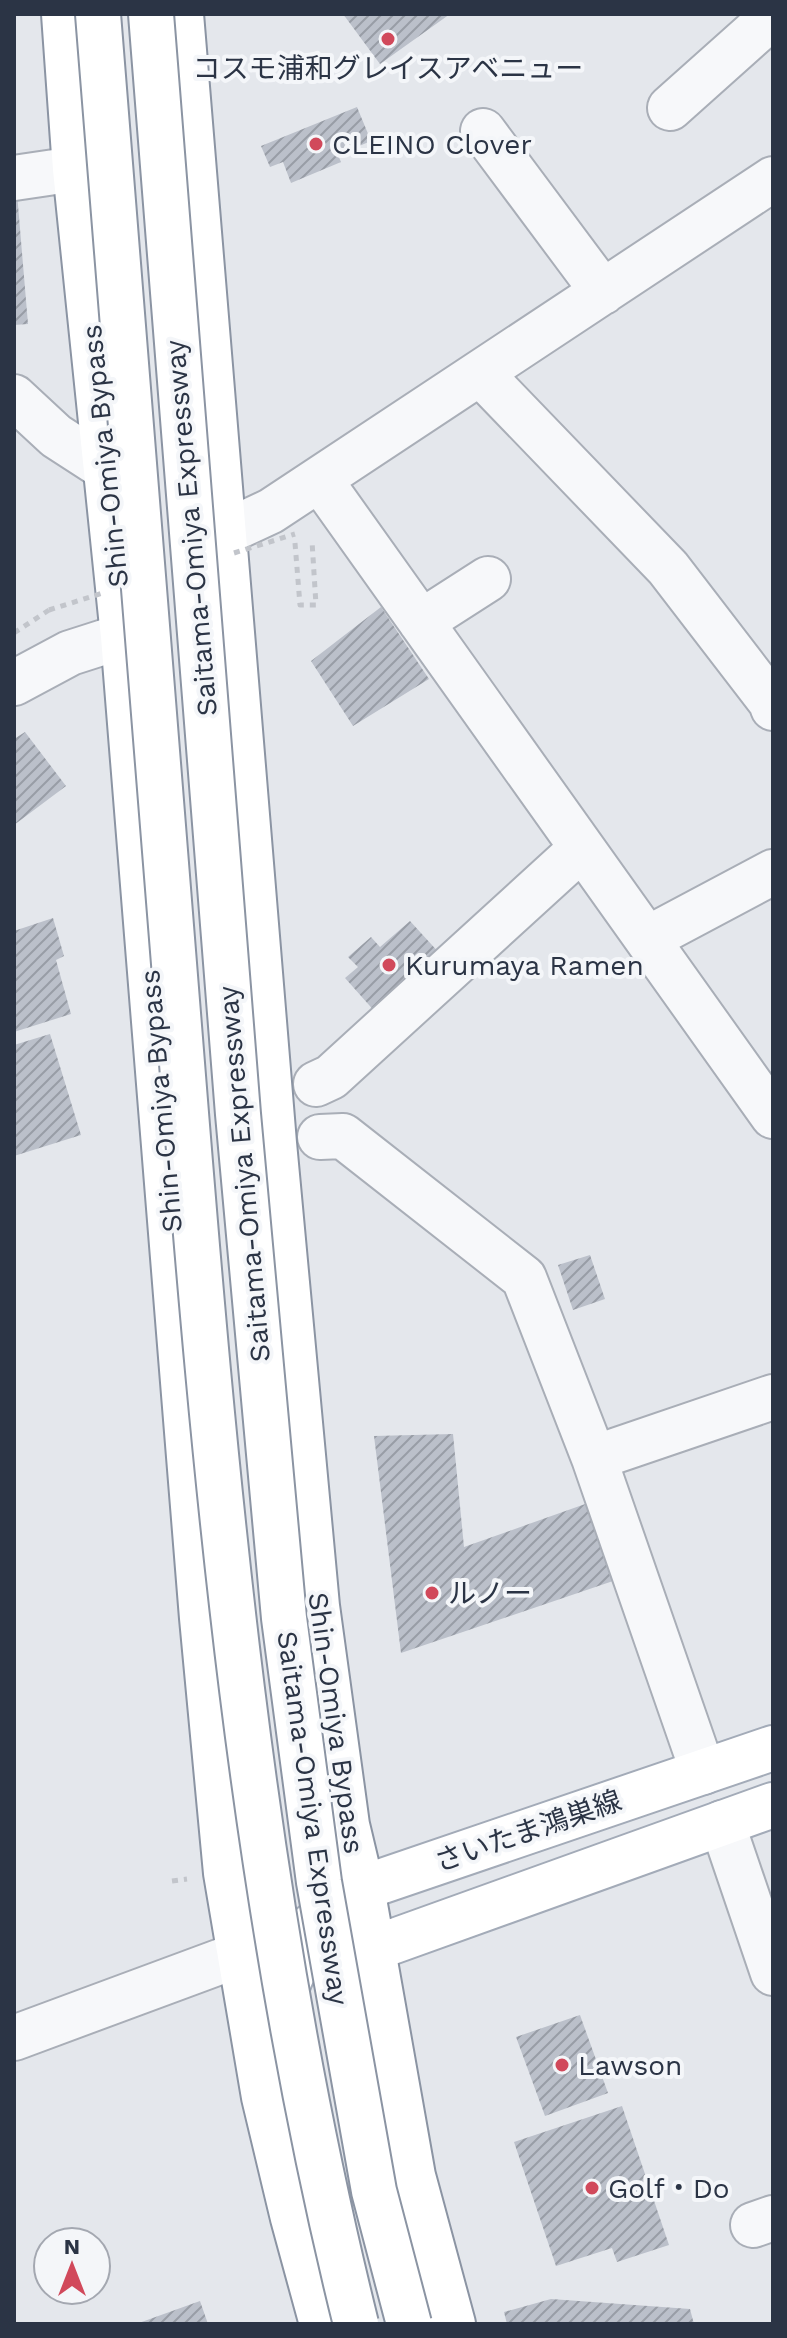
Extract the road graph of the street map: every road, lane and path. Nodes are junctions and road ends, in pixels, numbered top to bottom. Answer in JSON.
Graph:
{"nodes":[{"id":1,"x":64,"y":14,"type":"edge"},
{"id":2,"x":98,"y":14,"type":"edge"},
{"id":3,"x":151,"y":14,"type":"edge"},
{"id":4,"x":181,"y":14,"type":"edge"},
{"id":5,"x":773,"y":16,"type":"edge"},
{"id":6,"x":670,"y":108,"type":"dead end"},
{"id":7,"x":483,"y":131,"type":"dead end"},
{"id":8,"x":75,"y":169,"type":"junction"},
{"id":9,"x":14,"y":178,"type":"edge"},
{"id":10,"x":773,"y":179,"type":"edge"},
{"id":11,"x":603,"y":292,"type":"junction"},
{"id":12,"x":480,"y":373,"type":"junction"},
{"id":13,"x":14,"y":397,"type":"edge"},
{"id":14,"x":107,"y":469,"type":"junction"},
{"id":15,"x":320,"y":480,"type":"junction"},
{"id":16,"x":311,"y":533,"type":"dead end"},
{"id":17,"x":222,"y":534,"type":"junction"},
{"id":18,"x":295,"y":534,"type":"dead end"},
{"id":19,"x":488,"y":579,"type":"dead end"},
{"id":20,"x":49,"y":610,"type":"dead end"},
{"id":21,"x":421,"y":622,"type":"junction"},
{"id":22,"x":14,"y":633,"type":"edge"},
{"id":23,"x":123,"y":636,"type":"junction"},
{"id":24,"x":14,"y":683,"type":"edge"},
{"id":25,"x":773,"y":708,"type":"edge"},
{"id":26,"x":582,"y":848,"type":"junction"},
{"id":27,"x":773,"y":872,"type":"edge"},
{"id":28,"x":647,"y":939,"type":"junction"},
{"id":29,"x":316,"y":1084,"type":"dead end"},
{"id":30,"x":773,"y":1116,"type":"edge"},
{"id":31,"x":320,"y":1137,"type":"dead end"},
{"id":32,"x":773,"y":1397,"type":"edge"},
{"id":33,"x":594,"y":1458,"type":"junction"},
{"id":34,"x":773,"y":1748,"type":"edge"},
{"id":35,"x":703,"y":1772,"type":"junction"},
{"id":36,"x":773,"y":1805,"type":"edge"},
{"id":37,"x":722,"y":1823,"type":"junction"},
{"id":38,"x":223,"y":1833,"type":"junction"},
{"id":39,"x":362,"y":1888,"type":"junction"},
{"id":40,"x":303,"y":1943,"type":"junction"},
{"id":41,"x":372,"y":1949,"type":"junction"},
{"id":42,"x":238,"y":1955,"type":"junction"},
{"id":43,"x":773,"y":1973,"type":"edge"},
{"id":44,"x":14,"y":2038,"type":"edge"},
{"id":45,"x":264,"y":2097,"type":"junction"},
{"id":46,"x":322,"y":2324,"type":"edge"},
{"id":47,"x":356,"y":2324,"type":"edge"},
{"id":48,"x":409,"y":2324,"type":"edge"},
{"id":49,"x":453,"y":2324,"type":"edge"}],
"edges":[{"from":1,"to":8,"type":"main road","name":"Shin-Omiya Bypass"},
{"from":2,"to":47,"type":"main road","name":"Saitama-Omiya Expressway","bridge":true},
{"from":3,"to":48,"type":"main road","name":"Saitama-Omiya Expressway","bridge":true},
{"from":4,"to":17,"type":"main road","name":"Shin-Omiya Bypass"},
{"from":5,"to":6,"type":"street"},
{"from":7,"to":11,"type":"street"},
{"from":8,"to":9,"type":"street"},
{"from":8,"to":14,"type":"main road","name":"Shin-Omiya Bypass"},
{"from":10,"to":11,"type":"street"},
{"from":11,"to":12,"type":"street"},
{"from":12,"to":15,"type":"street"},
{"from":12,"to":25,"type":"street"},
{"from":13,"to":14,"type":"street"},
{"from":14,"to":23,"type":"main road","name":"Shin-Omiya Bypass"},
{"from":15,"to":17,"type":"street"},
{"from":15,"to":21,"type":"street"},
{"from":16,"to":18,"type":"path"},
{"from":17,"to":39,"type":"main road","name":"Shin-Omiya Bypass"},
{"from":19,"to":21,"type":"street"},
{"from":20,"to":22,"type":"path"},
{"from":21,"to":26,"type":"street"},
{"from":23,"to":24,"type":"street"},
{"from":23,"to":38,"type":"main road","name":"Shin-Omiya Bypass"},
{"from":26,"to":28,"type":"street"},
{"from":26,"to":29,"type":"street"},
{"from":27,"to":28,"type":"street"},
{"from":28,"to":30,"type":"street"},
{"from":31,"to":33,"type":"street"},
{"from":32,"to":33,"type":"street"},
{"from":33,"to":35,"type":"street"},
{"from":34,"to":35,"type":"main road","name":"さいたま鴻巣線"},
{"from":35,"to":39,"type":"main road","name":"さいたま鴻巣線"},
{"from":36,"to":37,"type":"main road","name":"さいたま鴻巣線"},
{"from":37,"to":41,"type":"main road","name":"さいたま鴻巣線"},
{"from":37,"to":43,"type":"street"},
{"from":38,"to":40,"type":"main road","name":"さいたま鴻巣線"},
{"from":38,"to":42,"type":"main road","name":"Shin-Omiya Bypass"},
{"from":39,"to":40,"type":"main road","name":"さいたま鴻巣線"},
{"from":39,"to":41,"type":"main road","name":"Shin-Omiya Bypass"},
{"from":40,"to":41,"type":"main road","name":"さいたま鴻巣線"},
{"from":40,"to":45,"type":"main road","name":"さいたま鴻巣線"},
{"from":41,"to":49,"type":"main road","name":"Shin-Omiya Bypass"},
{"from":42,"to":44,"type":"street"},
{"from":42,"to":45,"type":"main road","name":"Shin-Omiya Bypass"},
{"from":45,"to":46,"type":"main road","name":"Shin-Omiya Bypass"}]}
